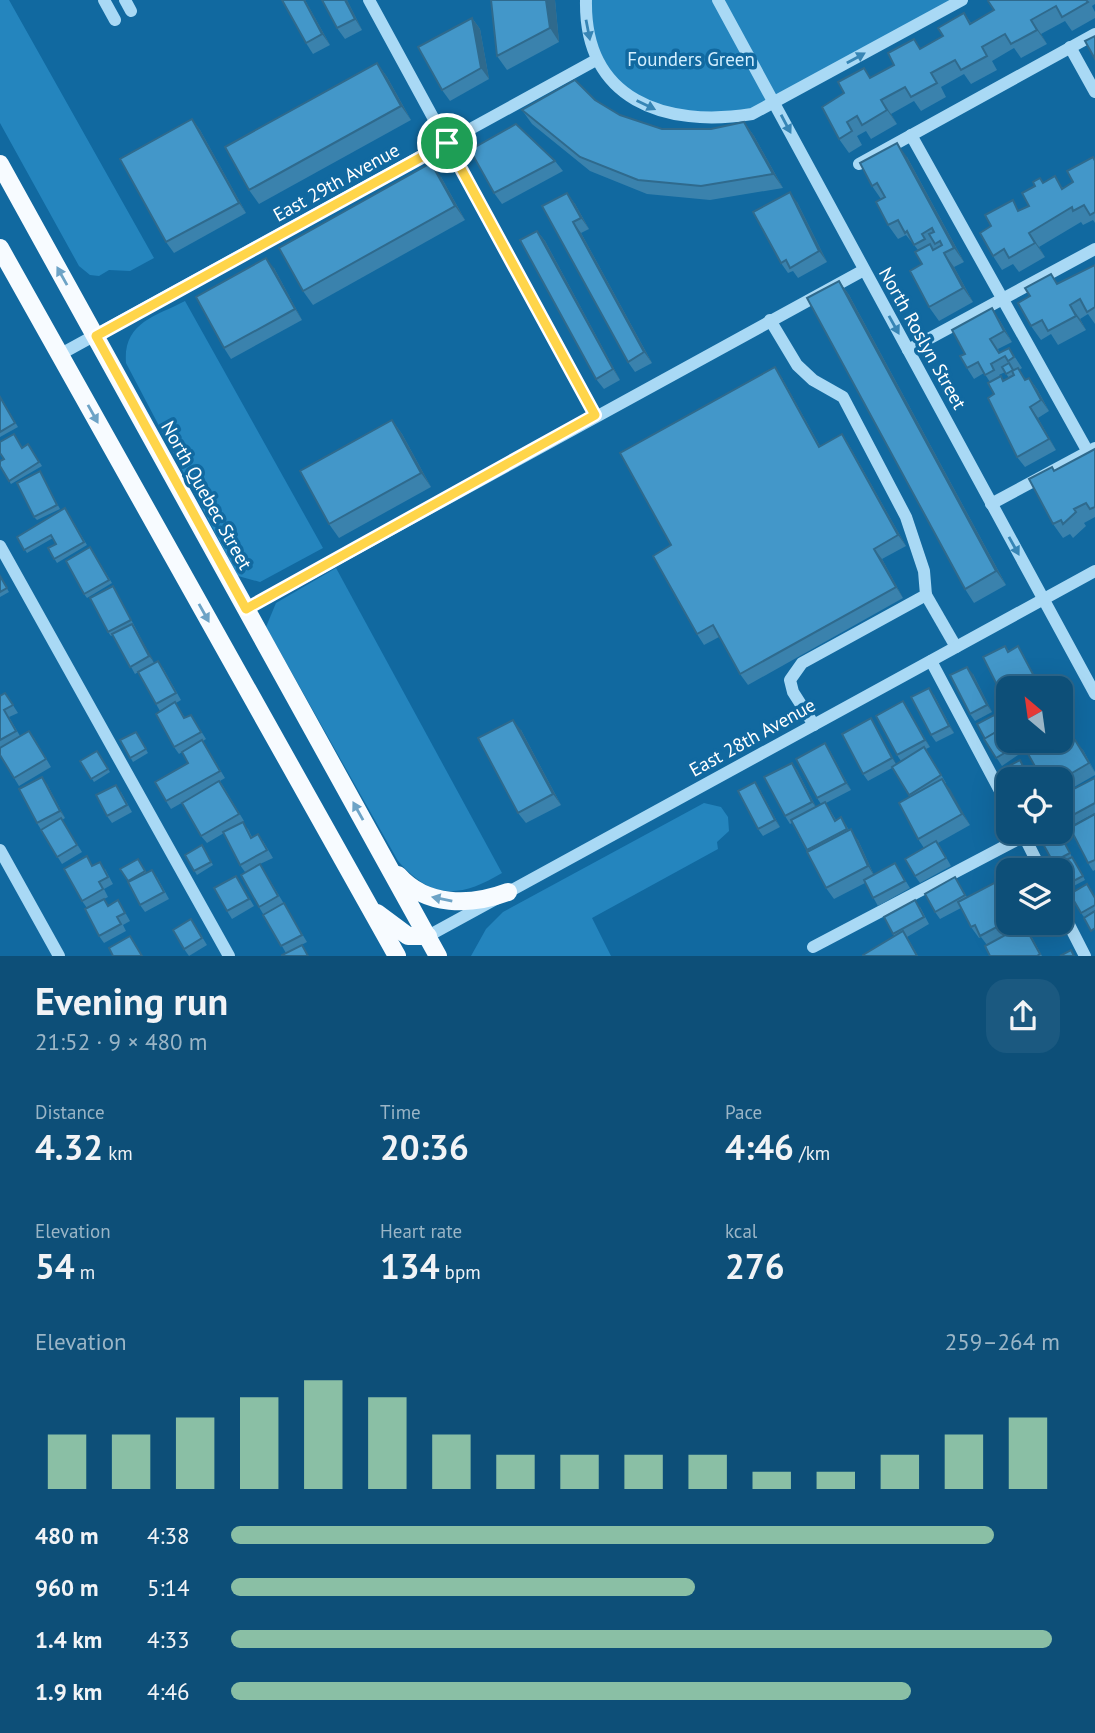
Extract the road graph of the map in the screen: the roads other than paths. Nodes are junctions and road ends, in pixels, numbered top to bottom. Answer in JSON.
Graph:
{"nodes":[{"id":1,"x":104,"y":0,"type":"edge"},
{"id":2,"x":114,"y":0,"type":"edge"},
{"id":3,"x":369,"y":0,"type":"edge"},
{"id":4,"x":586,"y":0,"type":"edge"},
{"id":5,"x":719,"y":0,"type":"edge"},
{"id":6,"x":962,"y":0,"type":"edge"},
{"id":7,"x":123,"y":12,"type":"edge"},
{"id":8,"x":1095,"y":34,"type":"edge"},
{"id":9,"x":1070,"y":47,"type":"junction"},
{"id":10,"x":596,"y":60,"type":"junction"},
{"id":11,"x":1095,"y":92,"type":"edge"},
{"id":12,"x":775,"y":102,"type":"junction"},
{"id":13,"x":911,"y":135,"type":"junction"},
{"id":14,"x":447,"y":143,"type":"junction"},
{"id":15,"x":0,"y":164,"type":"edge"},
{"id":16,"x":859,"y":164,"type":"edge"},
{"id":17,"x":0,"y":249,"type":"edge"},
{"id":18,"x":1095,"y":249,"type":"edge"},
{"id":19,"x":864,"y":270,"type":"junction"},
{"id":20,"x":1003,"y":299,"type":"junction"},
{"id":21,"x":770,"y":320,"type":"junction"},
{"id":22,"x":96,"y":336,"type":"junction"},
{"id":23,"x":908,"y":350,"type":"junction"},
{"id":24,"x":60,"y":355,"type":"junction"},
{"id":25,"x":595,"y":415,"type":"junction"},
{"id":26,"x":1092,"y":450,"type":"edge"},
{"id":27,"x":991,"y":504,"type":"junction"},
{"id":28,"x":0,"y":546,"type":"edge"},
{"id":29,"x":1095,"y":571,"type":"edge"},
{"id":30,"x":926,"y":595,"type":"junction"},
{"id":31,"x":1043,"y":600,"type":"junction"},
{"id":32,"x":246,"y":609,"type":"junction"},
{"id":33,"x":956,"y":647,"type":"junction"},
{"id":34,"x":931,"y":661,"type":"junction"},
{"id":35,"x":1094,"y":689,"type":"edge"},
{"id":36,"x":814,"y":725,"type":"junction"},
{"id":37,"x":996,"y":783,"type":"edge"},
{"id":38,"x":1004,"y":844,"type":"edge"},
{"id":39,"x":378,"y":847,"type":"junction"},
{"id":40,"x":0,"y":850,"type":"edge"},
{"id":41,"x":508,"y":892,"type":"junction"},
{"id":42,"x":369,"y":907,"type":"junction"},
{"id":43,"x":1073,"y":933,"type":"edge"},
{"id":44,"x":428,"y":936,"type":"junction"},
{"id":45,"x":813,"y":947,"type":"dead end"},
{"id":46,"x":59,"y":956,"type":"edge"},
{"id":47,"x":229,"y":956,"type":"edge"},
{"id":48,"x":397,"y":956,"type":"edge"},
{"id":49,"x":438,"y":956,"type":"edge"},
{"id":50,"x":1085,"y":956,"type":"edge"}],
"edges":[{"from":1,"to":7,"type":"street"},
{"from":2,"to":7,"type":"street"},
{"from":3,"to":14,"type":"street"},
{"from":4,"to":10,"type":"street","one_way":true},
{"from":5,"to":12,"type":"street","name":"North Roslyn Street"},
{"from":12,"to":6,"type":"street","one_way":true},
{"from":8,"to":9,"type":"street"},
{"from":9,"to":11,"type":"street"},
{"from":9,"to":13,"type":"street"},
{"from":10,"to":12,"type":"street","one_way":true},
{"from":10,"to":14,"type":"street","name":"East 29th Avenue"},
{"from":12,"to":19,"type":"street","name":"North Roslyn Street","one_way":true},
{"from":13,"to":16,"type":"street"},
{"from":13,"to":20,"type":"street"},
{"from":14,"to":22,"type":"street","name":"East 29th Avenue"},
{"from":14,"to":25,"type":"street"},
{"from":22,"to":15,"type":"main road","name":"North Quebec Street","one_way":true},
{"from":17,"to":24,"type":"main road"},
{"from":18,"to":20,"type":"street"},
{"from":19,"to":21,"type":"street"},
{"from":19,"to":23,"type":"street","name":"North Roslyn Street","one_way":true},
{"from":20,"to":23,"type":"street"},
{"from":20,"to":26,"type":"street"},
{"from":21,"to":25,"type":"street"},
{"from":21,"to":30,"type":"street"},
{"from":22,"to":24,"type":"street","name":"East 29th Avenue"},
{"from":22,"to":32,"type":"main road","name":"North Quebec Street"},
{"from":23,"to":27,"type":"street","name":"North Roslyn Street"},
{"from":24,"to":42,"type":"main road","one_way":true},
{"from":25,"to":32,"type":"street"},
{"from":26,"to":27,"type":"street"},
{"from":27,"to":31,"type":"street","name":"North Roslyn Street","one_way":true},
{"from":28,"to":47,"type":"street"},
{"from":29,"to":31,"type":"street","name":"East 28th Avenue"},
{"from":30,"to":33,"type":"street"},
{"from":30,"to":36,"type":"street"},
{"from":31,"to":33,"type":"street","name":"East 28th Avenue"},
{"from":31,"to":35,"type":"street","name":"North Roslyn Street"},
{"from":39,"to":32,"type":"main road","name":"North Quebec Street","one_way":true},
{"from":33,"to":34,"type":"street","name":"East 28th Avenue"},
{"from":34,"to":36,"type":"street","name":"East 28th Avenue"},
{"from":34,"to":37,"type":"street"},
{"from":36,"to":41,"type":"street","name":"East 28th Avenue"},
{"from":38,"to":45,"type":"street"},
{"from":41,"to":39,"type":"main road","one_way":true},
{"from":39,"to":44,"type":"main road","name":"North Quebec Street"},
{"from":40,"to":46,"type":"street"},
{"from":41,"to":44,"type":"street","name":"East 28th Avenue"},
{"from":42,"to":44,"type":"main road"},
{"from":42,"to":48,"type":"main road"},
{"from":43,"to":50,"type":"street"},
{"from":44,"to":49,"type":"main road","name":"North Quebec Street"}]}
